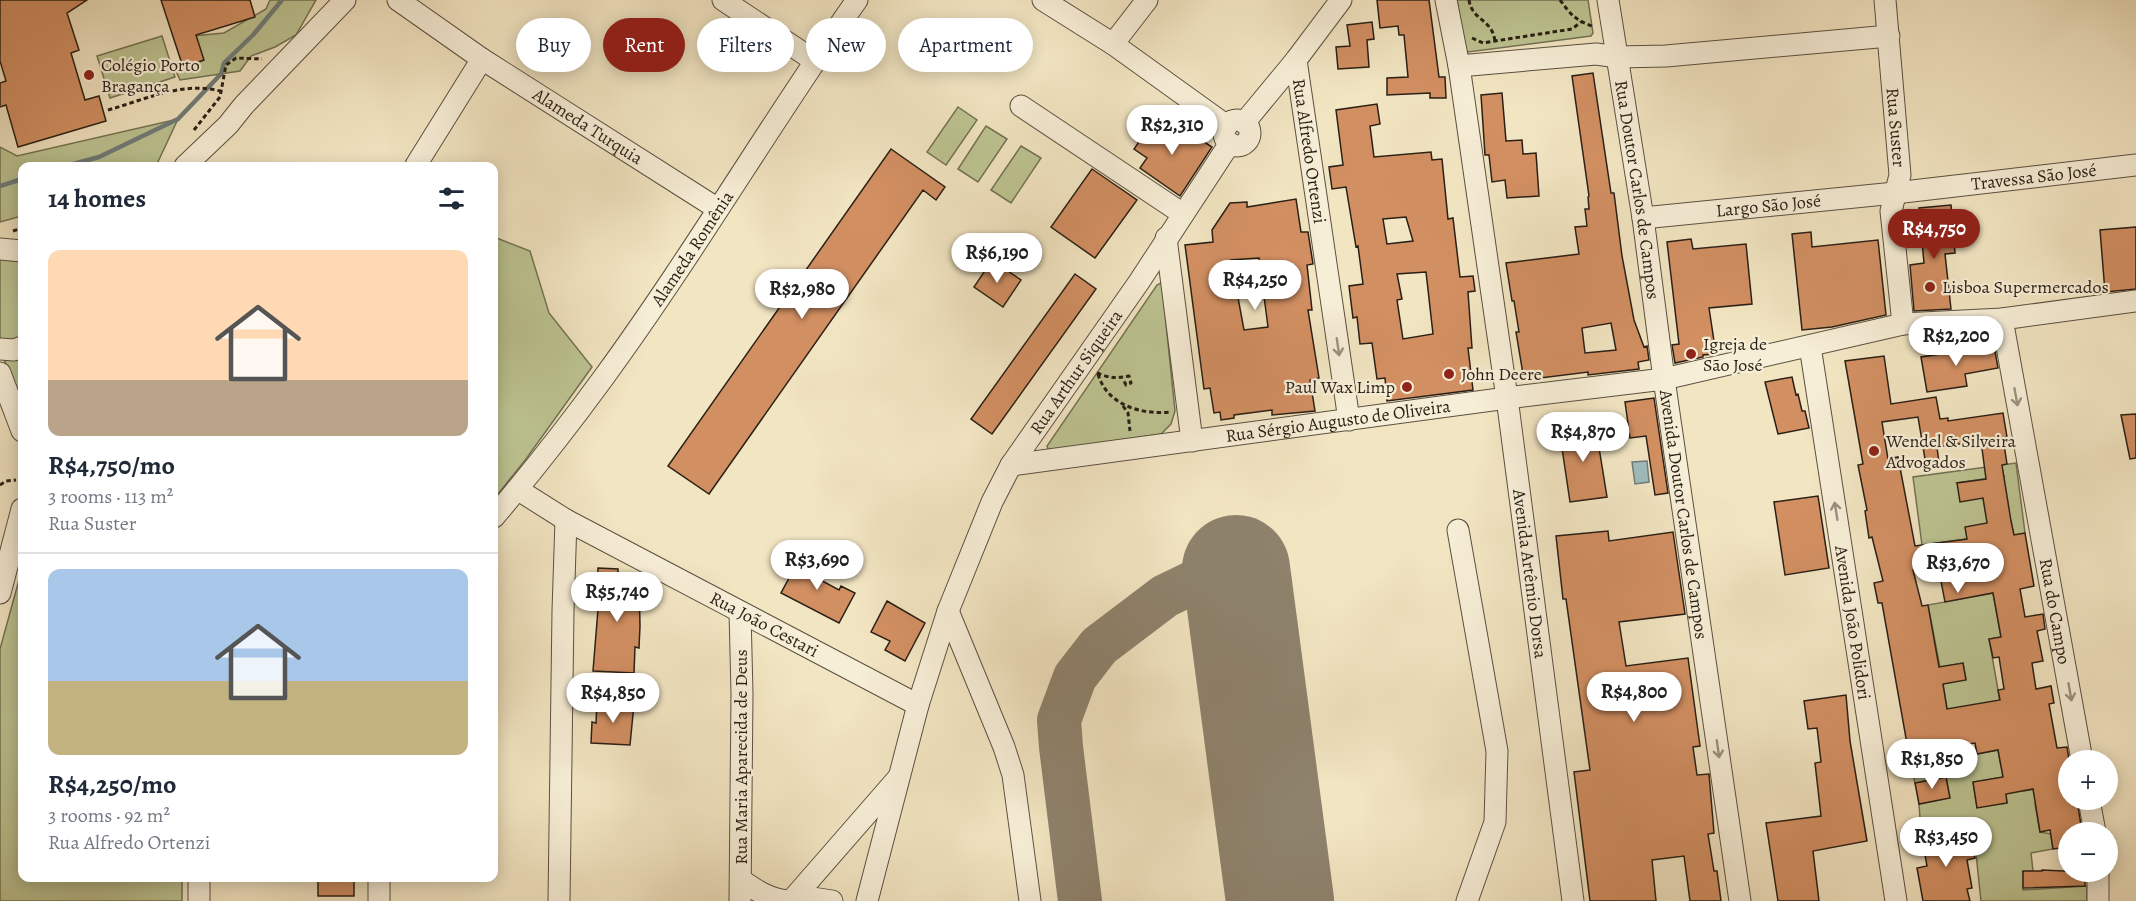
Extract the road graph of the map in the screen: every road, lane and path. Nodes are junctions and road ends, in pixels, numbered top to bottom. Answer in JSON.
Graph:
{"nodes":[{"id":1,"x":345,"y":0,"type":"edge"},
{"id":2,"x":398,"y":0,"type":"edge"},
{"id":3,"x":723,"y":0,"type":"edge"},
{"id":4,"x":857,"y":0,"type":"edge"},
{"id":5,"x":1043,"y":0,"type":"edge"},
{"id":6,"x":1147,"y":0,"type":"edge"},
{"id":7,"x":1341,"y":0,"type":"edge"},
{"id":8,"x":1446,"y":0,"type":"edge"},
{"id":9,"x":1469,"y":0,"type":"edge"},
{"id":10,"x":1560,"y":0,"type":"edge"},
{"id":11,"x":1608,"y":0,"type":"edge"},
{"id":12,"x":1885,"y":0,"type":"edge"},
{"id":13,"x":844,"y":18,"type":"edge"},
{"id":14,"x":1581,"y":22,"type":"junction"},
{"id":15,"x":1595,"y":28,"type":"dead end"},
{"id":16,"x":1470,"y":35,"type":"dead end"},
{"id":17,"x":1889,"y":36,"type":"junction"},
{"id":18,"x":1495,"y":41,"type":"junction"},
{"id":19,"x":1113,"y":44,"type":"junction"},
{"id":20,"x":1496,"y":50,"type":"dead end"},
{"id":21,"x":806,"y":56,"type":"edge"},
{"id":22,"x":1618,"y":57,"type":"junction"},
{"id":23,"x":264,"y":59,"type":"dead end"},
{"id":24,"x":482,"y":59,"type":"junction"},
{"id":25,"x":1296,"y":60,"type":"junction"},
{"id":26,"x":1459,"y":66,"type":"junction"},
{"id":27,"x":807,"y":72,"type":"edge"},
{"id":28,"x":220,"y":91,"type":"junction"},
{"id":29,"x":1021,"y":106,"type":"dead end"},
{"id":30,"x":108,"y":110,"type":"dead end"},
{"id":31,"x":1234,"y":130,"type":"junction"},
{"id":32,"x":199,"y":150,"type":"edge"},
{"id":33,"x":188,"y":162,"type":"edge"},
{"id":34,"x":418,"y":162,"type":"edge"},
{"id":35,"x":2136,"y":165,"type":"edge"},
{"id":36,"x":1895,"y":194,"type":"junction"},
{"id":37,"x":718,"y":209,"type":"junction"},
{"id":38,"x":1183,"y":214,"type":"junction"},
{"id":39,"x":1643,"y":218,"type":"junction"},
{"id":40,"x":1166,"y":238,"type":"junction"},
{"id":41,"x":2136,"y":301,"type":"edge"},
{"id":42,"x":2002,"y":319,"type":"junction"},
{"id":43,"x":1903,"y":324,"type":"junction"},
{"id":44,"x":1810,"y":346,"type":"junction"},
{"id":45,"x":18,"y":348,"type":"edge"},
{"id":46,"x":0,"y":349,"type":"edge"},
{"id":47,"x":0,"y":373,"type":"edge"},
{"id":48,"x":1123,"y":379,"type":"dead end"},
{"id":49,"x":1664,"y":379,"type":"junction"},
{"id":50,"x":1507,"y":398,"type":"junction"},
{"id":51,"x":1120,"y":404,"type":"junction"},
{"id":52,"x":1175,"y":411,"type":"dead end"},
{"id":53,"x":18,"y":420,"type":"edge"},
{"id":54,"x":1349,"y":420,"type":"junction"},
{"id":55,"x":1131,"y":438,"type":"dead end"},
{"id":56,"x":1192,"y":441,"type":"junction"},
{"id":57,"x":1011,"y":465,"type":"junction"},
{"id":58,"x":16,"y":480,"type":"dead end"},
{"id":59,"x":0,"y":485,"type":"edge"},
{"id":60,"x":517,"y":489,"type":"junction"},
{"id":61,"x":498,"y":512,"type":"edge"},
{"id":62,"x":566,"y":520,"type":"junction"},
{"id":63,"x":18,"y":524,"type":"edge"},
{"id":64,"x":1458,"y":530,"type":"dead end"},
{"id":65,"x":0,"y":593,"type":"edge"},
{"id":66,"x":948,"y":611,"type":"junction"},
{"id":67,"x":740,"y":612,"type":"junction"},
{"id":68,"x":918,"y":705,"type":"junction"},
{"id":69,"x":2080,"y":750,"type":"edge"},
{"id":70,"x":902,"y":773,"type":"junction"},
{"id":71,"x":199,"y":882,"type":"edge"},
{"id":72,"x":379,"y":882,"type":"edge"},
{"id":73,"x":2098,"y":882,"type":"edge"},
{"id":74,"x":741,"y":891,"type":"edge"},
{"id":75,"x":199,"y":901,"type":"edge"},
{"id":76,"x":379,"y":901,"type":"edge"},
{"id":77,"x":559,"y":901,"type":"edge"},
{"id":78,"x":790,"y":901,"type":"edge"},
{"id":79,"x":832,"y":901,"type":"edge"},
{"id":80,"x":867,"y":901,"type":"edge"},
{"id":81,"x":1030,"y":901,"type":"edge"},
{"id":82,"x":1467,"y":901,"type":"edge"},
{"id":83,"x":1573,"y":901,"type":"edge"},
{"id":84,"x":1740,"y":901,"type":"edge"},
{"id":85,"x":1896,"y":901,"type":"edge"},
{"id":86,"x":2098,"y":901,"type":"edge"}],
"edges":[{"from":1,"to":32,"type":"street"},
{"from":2,"to":24,"type":"street","name":"Alameda Turquia"},
{"from":3,"to":21,"type":"street"},
{"from":4,"to":13,"type":"street","name":"Alameda Romênia"},
{"from":5,"to":19,"type":"street"},
{"from":6,"to":19,"type":"street"},
{"from":7,"to":25,"type":"street","name":"Rua Arthur Siqueira"},
{"from":8,"to":26,"type":"street","name":"Avenida Artêmio Dorsa"},
{"from":9,"to":18,"type":"path"},
{"from":10,"to":14,"type":"path"},
{"from":11,"to":22,"type":"street","name":"Rua Doutor Carlos de Campos"},
{"from":12,"to":17,"type":"street","name":"Rua Suster"},
{"from":14,"to":15,"type":"path"},
{"from":14,"to":18,"type":"path"},
{"from":16,"to":18,"type":"path"},
{"from":17,"to":22,"type":"street"},
{"from":17,"to":36,"type":"street","name":"Rua Suster"},
{"from":18,"to":20,"type":"path"},
{"from":19,"to":31,"type":"street"},
{"from":22,"to":26,"type":"street"},
{"from":22,"to":39,"type":"street","name":"Rua Doutor Carlos de Campos"},
{"from":23,"to":28,"type":"path"},
{"from":24,"to":34,"type":"street"},
{"from":24,"to":37,"type":"street","name":"Alameda Turquia"},
{"from":25,"to":31,"type":"street","name":"Rua Arthur Siqueira"},
{"from":25,"to":54,"type":"street","name":"Rua Alfredo Ortenzi","one_way":true},
{"from":26,"to":50,"type":"street","name":"Avenida Artêmio Dorsa"},
{"from":27,"to":37,"type":"street","name":"Alameda Romênia"},
{"from":28,"to":30,"type":"path"},
{"from":28,"to":32,"type":"path"},
{"from":29,"to":38,"type":"street"},
{"from":31,"to":38,"type":"street","name":"Rua Arthur Siqueira"},
{"from":32,"to":33,"type":"street"},
{"from":35,"to":36,"type":"street","name":"Travessa São José"},
{"from":36,"to":39,"type":"street","name":"Largo São José"},
{"from":36,"to":43,"type":"street","name":"Rua Suster"},
{"from":37,"to":60,"type":"street","name":"Alameda Romênia"},
{"from":38,"to":40,"type":"street","name":"Rua Arthur Siqueira"},
{"from":39,"to":49,"type":"street","name":"Rua Doutor Carlos de Campos"},
{"from":40,"to":56,"type":"street"},
{"from":40,"to":57,"type":"street","name":"Rua Arthur Siqueira"},
{"from":41,"to":42,"type":"street","name":"Rua Sérgio Augusto de Oliveira"},
{"from":42,"to":43,"type":"street","name":"Rua Sérgio Augusto de Oliveira"},
{"from":42,"to":69,"type":"street","name":"Rua do Campo","one_way":true},
{"from":43,"to":44,"type":"street","name":"Rua Sérgio Augusto de Oliveira"},
{"from":44,"to":49,"type":"street","name":"Rua Sérgio Augusto de Oliveira"},
{"from":85,"to":44,"type":"street","name":"Avenida João Polidori","one_way":true},
{"from":45,"to":46,"type":"street"},
{"from":47,"to":53,"type":"street"},
{"from":48,"to":51,"type":"path"},
{"from":49,"to":50,"type":"street","name":"Rua Sérgio Augusto de Oliveira"},
{"from":49,"to":84,"type":"street","name":"Avenida Doutor Carlos de Campos","one_way":true},
{"from":50,"to":54,"type":"street","name":"Rua Sérgio Augusto de Oliveira"},
{"from":50,"to":83,"type":"street","name":"Avenida Artêmio Dorsa"},
{"from":51,"to":52,"type":"path"},
{"from":51,"to":55,"type":"path"},
{"from":54,"to":56,"type":"street","name":"Rua Sérgio Augusto de Oliveira"},
{"from":56,"to":57,"type":"street","name":"Rua Sérgio Augusto de Oliveira"},
{"from":57,"to":66,"type":"street","name":"Rua Arthur Siqueira"},
{"from":58,"to":59,"type":"path"},
{"from":60,"to":61,"type":"street","name":"Alameda Romênia"},
{"from":60,"to":62,"type":"street","name":"Rua João Cestari"},
{"from":62,"to":67,"type":"street","name":"Rua João Cestari"},
{"from":62,"to":77,"type":"street"},
{"from":63,"to":65,"type":"street"},
{"from":64,"to":82,"type":"street"},
{"from":66,"to":68,"type":"street","name":"Rua Arthur Siqueira"},
{"from":66,"to":81,"type":"street"},
{"from":67,"to":68,"type":"street","name":"Rua João Cestari"},
{"from":67,"to":74,"type":"street","name":"Rua Maria Aparecida de Deus"},
{"from":68,"to":70,"type":"street","name":"Rua Arthur Siqueira"},
{"from":70,"to":78,"type":"street"},
{"from":70,"to":80,"type":"street","name":"Rua Arthur Siqueira"},
{"from":71,"to":75,"type":"street"},
{"from":72,"to":76,"type":"street"},
{"from":73,"to":86,"type":"street"},
{"from":74,"to":78,"type":"street"},
{"from":78,"to":79,"type":"street"}]}
